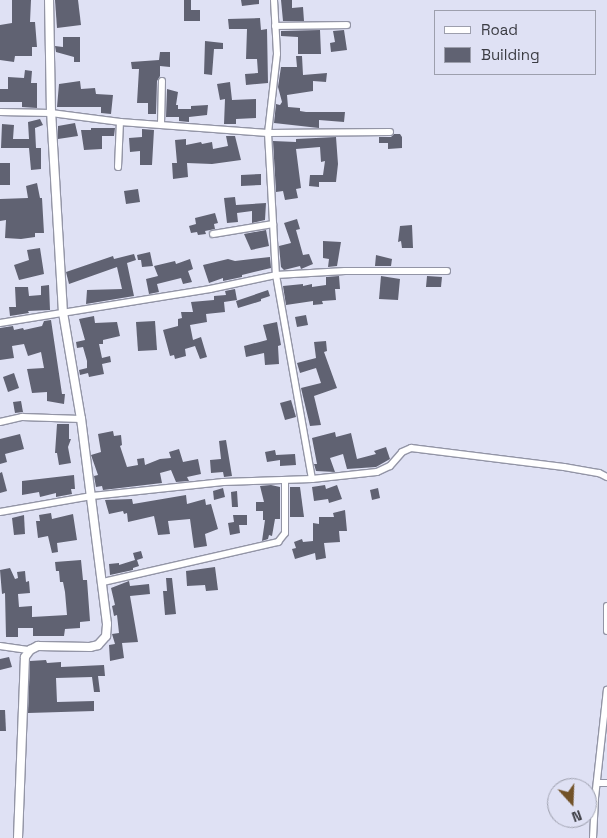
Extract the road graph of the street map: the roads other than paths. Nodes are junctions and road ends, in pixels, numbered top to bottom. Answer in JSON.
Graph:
{"nodes":[{"id":1,"x":49,"y":0,"type":"edge"},
{"id":2,"x":274,"y":0,"type":"edge"},
{"id":3,"x":347,"y":25,"type":"dead end"},
{"id":4,"x":276,"y":26,"type":"junction"},
{"id":5,"x":162,"y":81,"type":"dead end"},
{"id":6,"x":0,"y":112,"type":"edge"},
{"id":7,"x":51,"y":113,"type":"junction"},
{"id":8,"x":120,"y":122,"type":"junction"},
{"id":9,"x":161,"y":124,"type":"junction"},
{"id":10,"x":390,"y":132,"type":"dead end"},
{"id":11,"x":268,"y":133,"type":"junction"},
{"id":12,"x":118,"y":167,"type":"dead end"},
{"id":13,"x":273,"y":224,"type":"junction"},
{"id":14,"x":213,"y":234,"type":"dead end"},
{"id":15,"x":447,"y":271,"type":"dead end"},
{"id":16,"x":276,"y":275,"type":"junction"},
{"id":17,"x":63,"y":313,"type":"junction"},
{"id":18,"x":0,"y":323,"type":"edge"},
{"id":19,"x":81,"y":419,"type":"junction"},
{"id":20,"x":0,"y":422,"type":"edge"},
{"id":21,"x":607,"y":477,"type":"edge"},
{"id":22,"x":312,"y":479,"type":"junction"},
{"id":23,"x":285,"y":480,"type":"junction"},
{"id":24,"x":92,"y":496,"type":"junction"},
{"id":25,"x":0,"y":512,"type":"edge"},
{"id":26,"x":103,"y":582,"type":"junction"},
{"id":27,"x":607,"y":606,"type":"edge"},
{"id":28,"x":607,"y":631,"type":"edge"},
{"id":29,"x":0,"y":646,"type":"edge"},
{"id":30,"x":30,"y":650,"type":"junction"},
{"id":31,"x":607,"y":690,"type":"edge"},
{"id":32,"x":597,"y":783,"type":"joint"},
{"id":33,"x":607,"y":783,"type":"edge"},
{"id":34,"x":18,"y":838,"type":"edge"}],
"edges":[{"from":1,"to":7,"type":"street"},
{"from":2,"to":4,"type":"street"},
{"from":3,"to":4,"type":"street"},
{"from":4,"to":11,"type":"street"},
{"from":5,"to":9,"type":"street"},
{"from":6,"to":7,"type":"street"},
{"from":7,"to":8,"type":"street"},
{"from":7,"to":17,"type":"street"},
{"from":8,"to":9,"type":"street"},
{"from":8,"to":12,"type":"street"},
{"from":9,"to":11,"type":"street"},
{"from":10,"to":11,"type":"street"},
{"from":11,"to":13,"type":"street"},
{"from":13,"to":14,"type":"street"},
{"from":13,"to":16,"type":"street"},
{"from":15,"to":16,"type":"street"},
{"from":16,"to":17,"type":"street"},
{"from":16,"to":22,"type":"street"},
{"from":17,"to":18,"type":"street"},
{"from":17,"to":19,"type":"street"},
{"from":19,"to":20,"type":"street"},
{"from":19,"to":24,"type":"street"},
{"from":21,"to":22,"type":"street"},
{"from":22,"to":23,"type":"street"},
{"from":23,"to":24,"type":"street"},
{"from":23,"to":26,"type":"street"},
{"from":24,"to":25,"type":"street"},
{"from":24,"to":26,"type":"street"},
{"from":26,"to":30,"type":"street"},
{"from":27,"to":28,"type":"street"},
{"from":29,"to":30,"type":"street"},
{"from":30,"to":34,"type":"street"},
{"from":31,"to":32,"type":"street"},
{"from":32,"to":33,"type":"street"}]}
